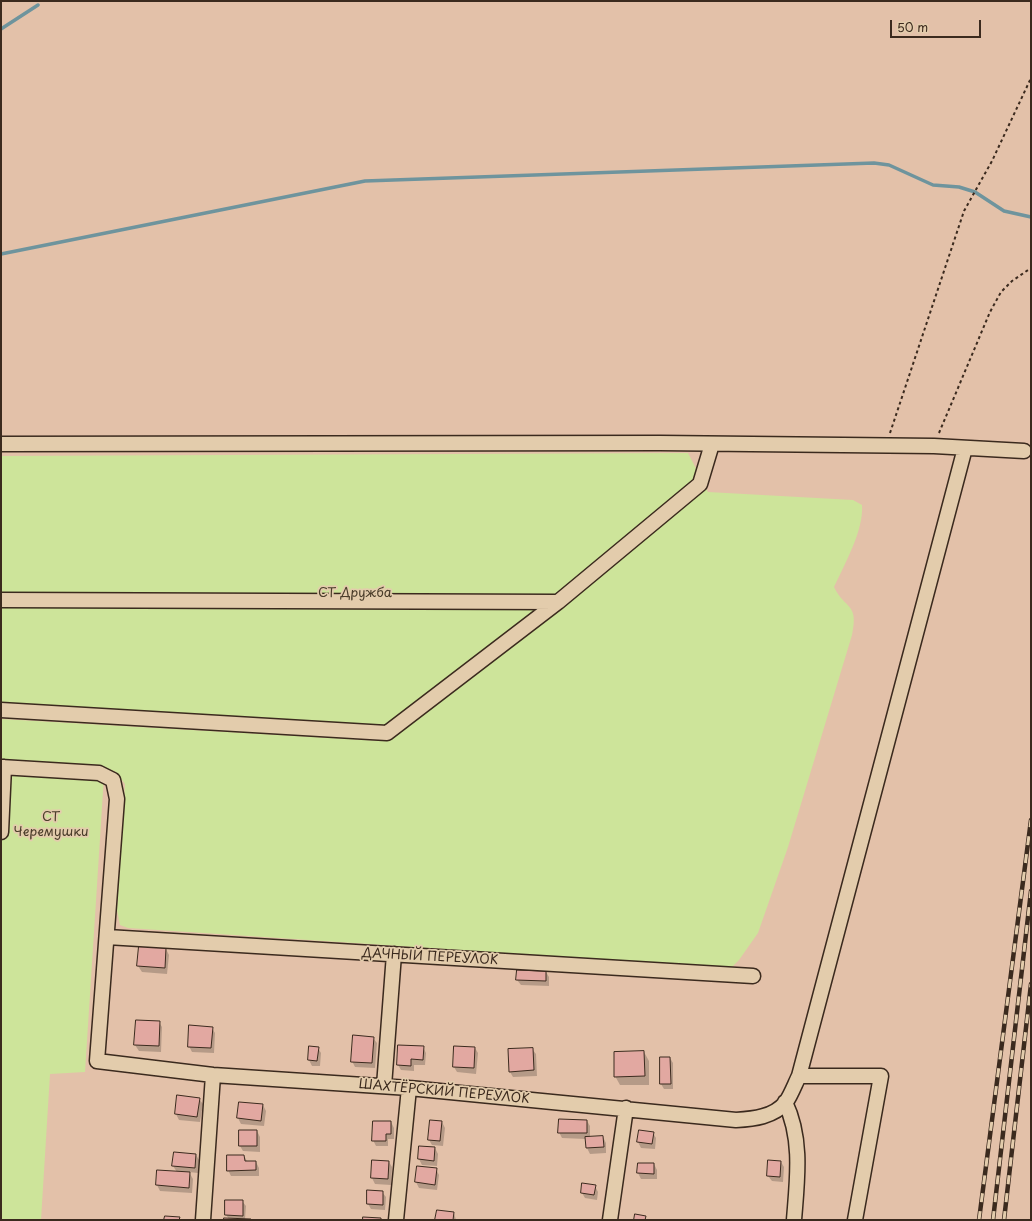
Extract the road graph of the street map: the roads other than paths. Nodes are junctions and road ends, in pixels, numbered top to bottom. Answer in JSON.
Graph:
{"nodes":[{"id":1,"x":1,"y":444,"type":"edge"},
{"id":2,"x":712,"y":444,"type":"junction"},
{"id":3,"x":965,"y":448,"type":"junction"},
{"id":4,"x":1024,"y":451,"type":"dead end"},
{"id":5,"x":1,"y":600,"type":"edge"},
{"id":6,"x":558,"y":602,"type":"junction"},
{"id":7,"x":1,"y":710,"type":"edge"},
{"id":8,"x":3,"y":767,"type":"edge"},
{"id":9,"x":1,"y":832,"type":"edge"},
{"id":10,"x":107,"y":937,"type":"junction"},
{"id":11,"x":394,"y":954,"type":"junction"},
{"id":12,"x":754,"y":976,"type":"dead end"},
{"id":13,"x":213,"y":1075,"type":"junction"},
{"id":14,"x":799,"y":1076,"type":"junction"},
{"id":15,"x":384,"y":1086,"type":"junction"},
{"id":16,"x":409,"y":1088,"type":"junction"},
{"id":17,"x":786,"y":1102,"type":"junction"},
{"id":18,"x":626,"y":1108,"type":"junction"},
{"id":19,"x":203,"y":1220,"type":"edge"},
{"id":20,"x":396,"y":1220,"type":"edge"},
{"id":21,"x":610,"y":1220,"type":"edge"},
{"id":22,"x":794,"y":1220,"type":"edge"},
{"id":23,"x":855,"y":1220,"type":"edge"}],
"edges":[{"from":1,"to":2,"type":"street"},
{"from":2,"to":3,"type":"street"},
{"from":2,"to":6,"type":"street"},
{"from":3,"to":4,"type":"street"},
{"from":3,"to":14,"type":"street"},
{"from":5,"to":6,"type":"street"},
{"from":6,"to":7,"type":"street"},
{"from":8,"to":9,"type":"street"},
{"from":8,"to":10,"type":"street"},
{"from":10,"to":11,"type":"street","name":"ДАЧНЫЙ ПЕРЕУЛОК"},
{"from":10,"to":13,"type":"street","name":"ШАХТЁРСКИЙ ПЕРЕУЛОК"},
{"from":11,"to":12,"type":"street","name":"ДАЧНЫЙ ПЕРЕУЛОК"},
{"from":11,"to":15,"type":"street"},
{"from":13,"to":15,"type":"street","name":"ШАХТЁРСКИЙ ПЕРЕУЛОК"},
{"from":13,"to":19,"type":"street"},
{"from":14,"to":17,"type":"street"},
{"from":14,"to":23,"type":"street"},
{"from":15,"to":16,"type":"street","name":"ШАХТЁРСКИЙ ПЕРЕУЛОК"},
{"from":16,"to":18,"type":"street","name":"ШАХТЁРСКИЙ ПЕРЕУЛОК"},
{"from":16,"to":20,"type":"street"},
{"from":17,"to":18,"type":"street","name":"ШАХТЁРСКИЙ ПЕРЕУЛОК"},
{"from":17,"to":22,"type":"street"},
{"from":18,"to":21,"type":"street"}]}
